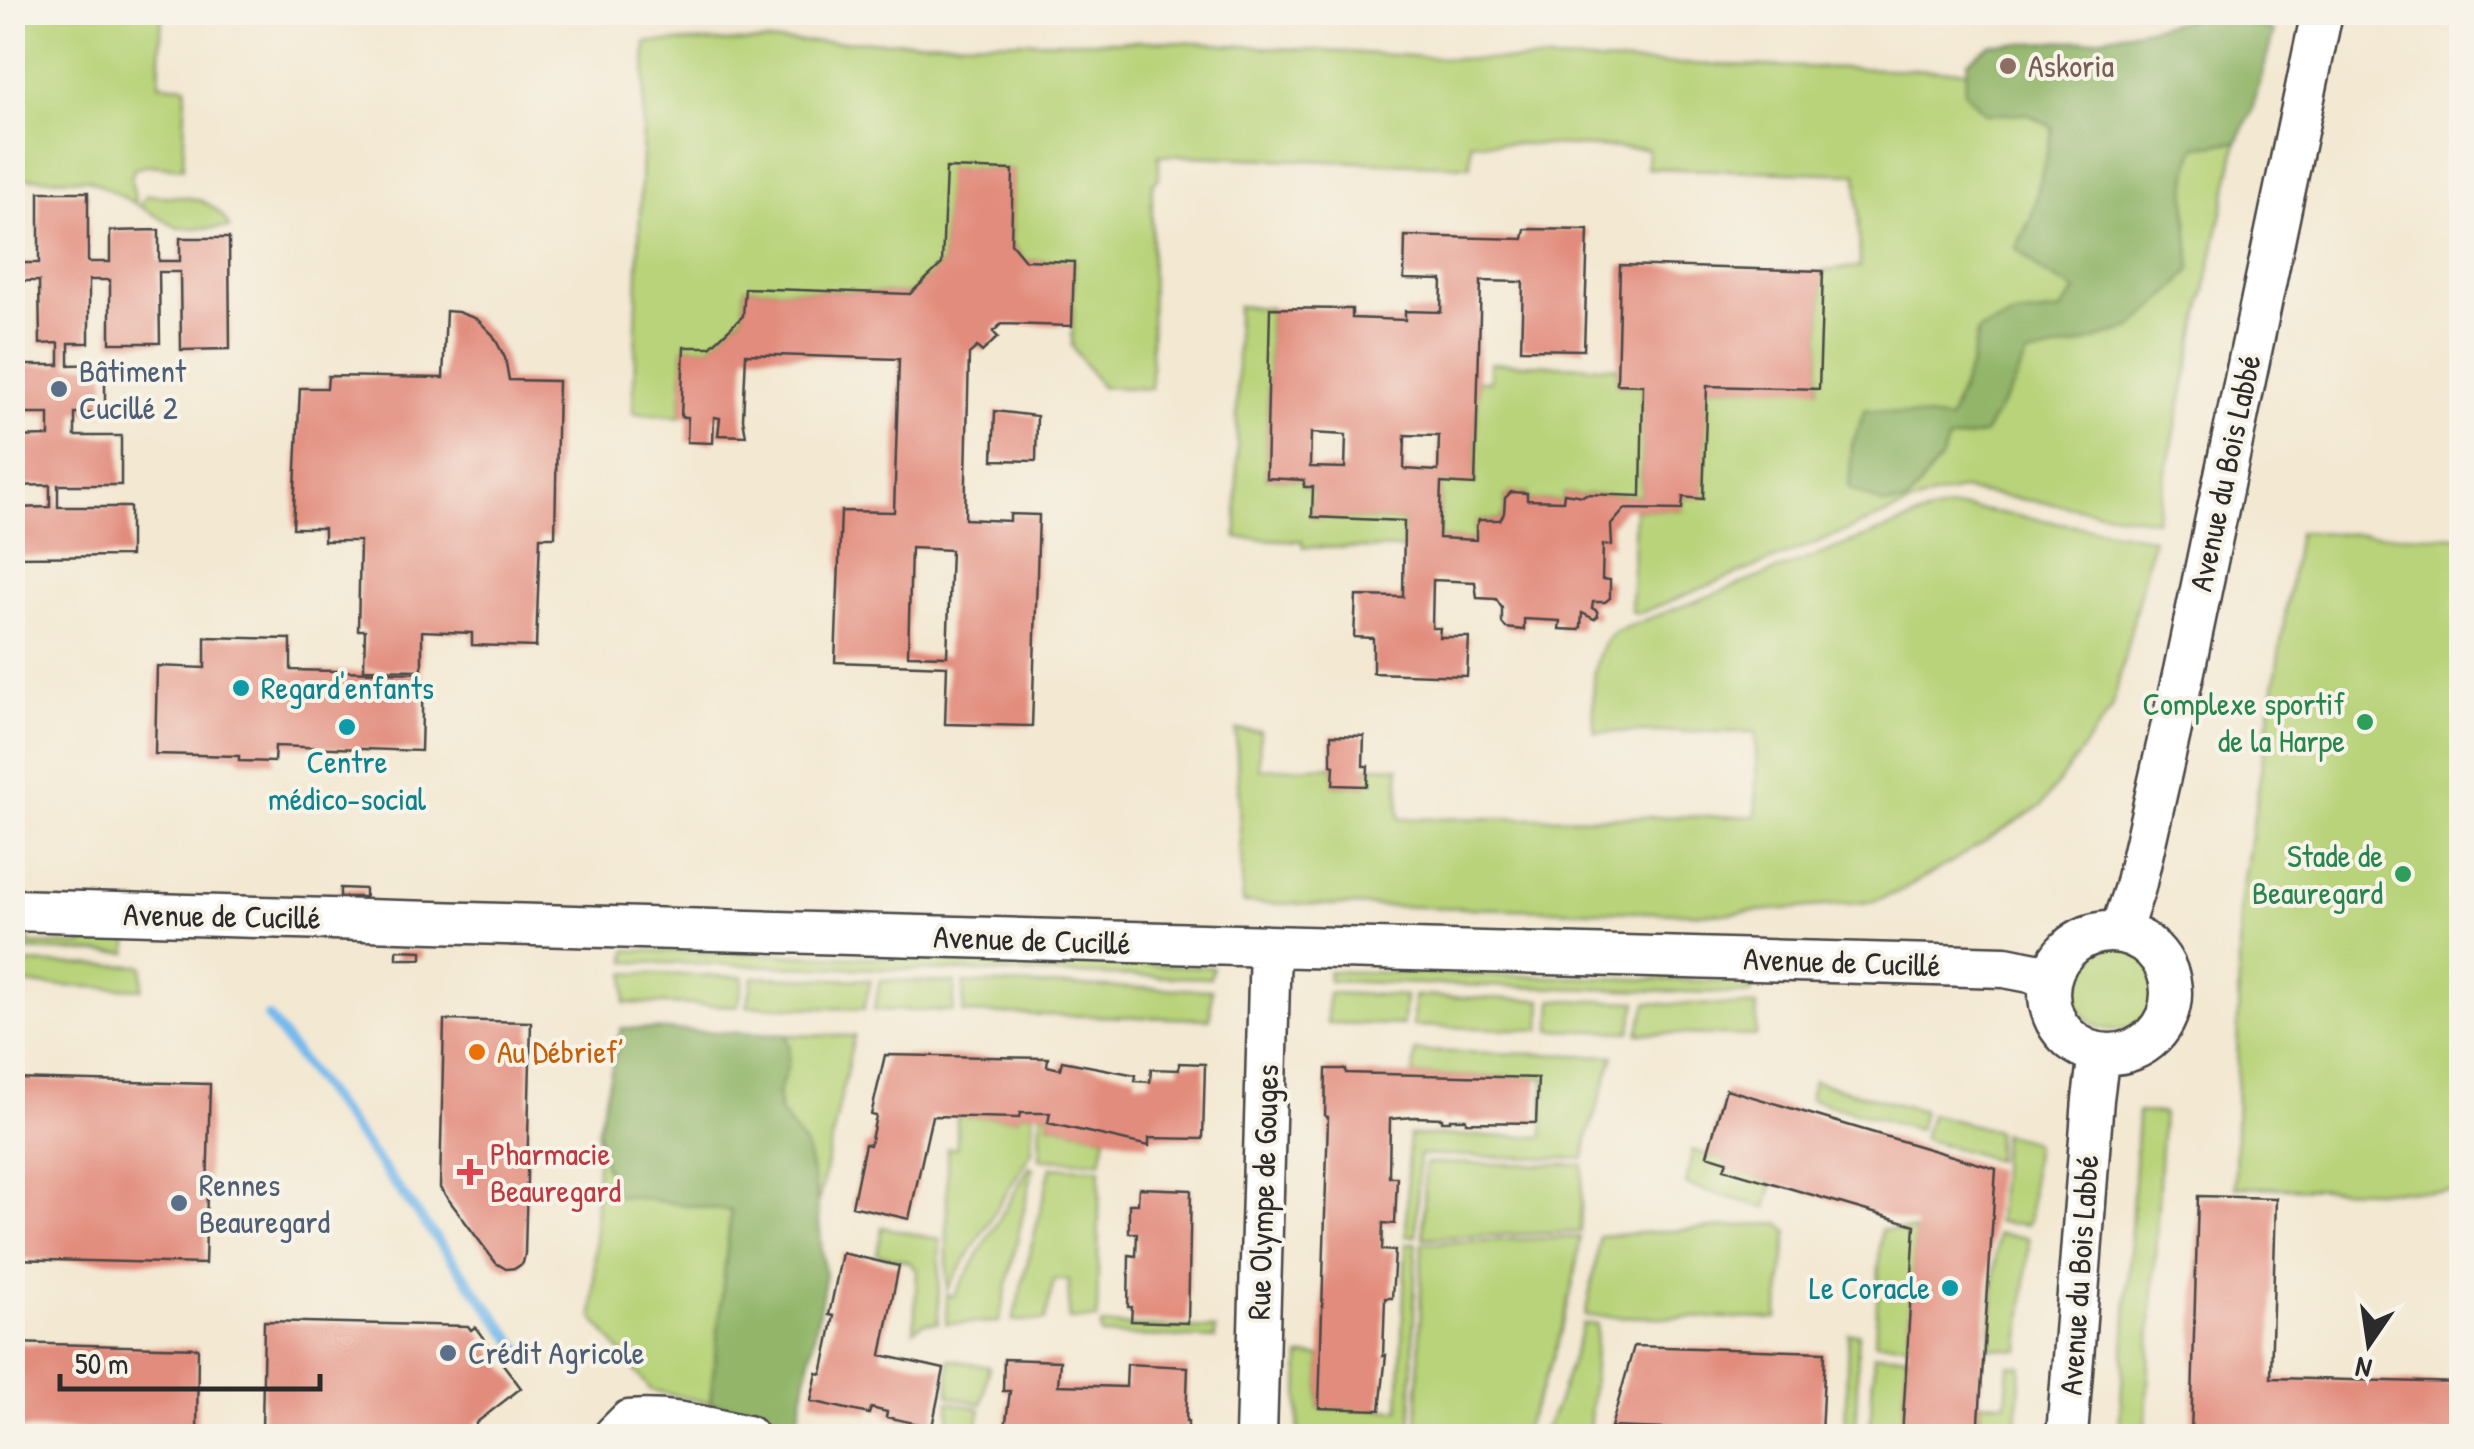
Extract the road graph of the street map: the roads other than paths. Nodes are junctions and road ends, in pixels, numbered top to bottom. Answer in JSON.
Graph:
{"nodes":[{"id":1,"x":2322,"y":12,"type":"edge"},
{"id":2,"x":12,"y":910,"type":"edge"},
{"id":3,"x":2120,"y":932,"type":"junction"},
{"id":4,"x":1270,"y":948,"type":"junction"},
{"id":5,"x":2051,"y":976,"type":"junction"},
{"id":6,"x":2099,"y":1053,"type":"junction"},
{"id":7,"x":614,"y":1436,"type":"edge"},
{"id":8,"x":746,"y":1436,"type":"edge"},
{"id":9,"x":1256,"y":1436,"type":"edge"},
{"id":10,"x":2067,"y":1436,"type":"edge"}],
"edges":[{"from":1,"to":3,"type":"street","name":"Avenue du Bois Labbé"},
{"from":2,"to":4,"type":"street","name":"Avenue de Cucillé"},
{"from":3,"to":5,"type":"street"},
{"from":3,"to":6,"type":"street"},
{"from":4,"to":5,"type":"street","name":"Avenue de Cucillé"},
{"from":4,"to":9,"type":"street","name":"Rue Olympe de Gouges"},
{"from":5,"to":6,"type":"street"},
{"from":6,"to":10,"type":"street","name":"Avenue du Bois Labbé"},
{"from":7,"to":8,"type":"street"}]}
